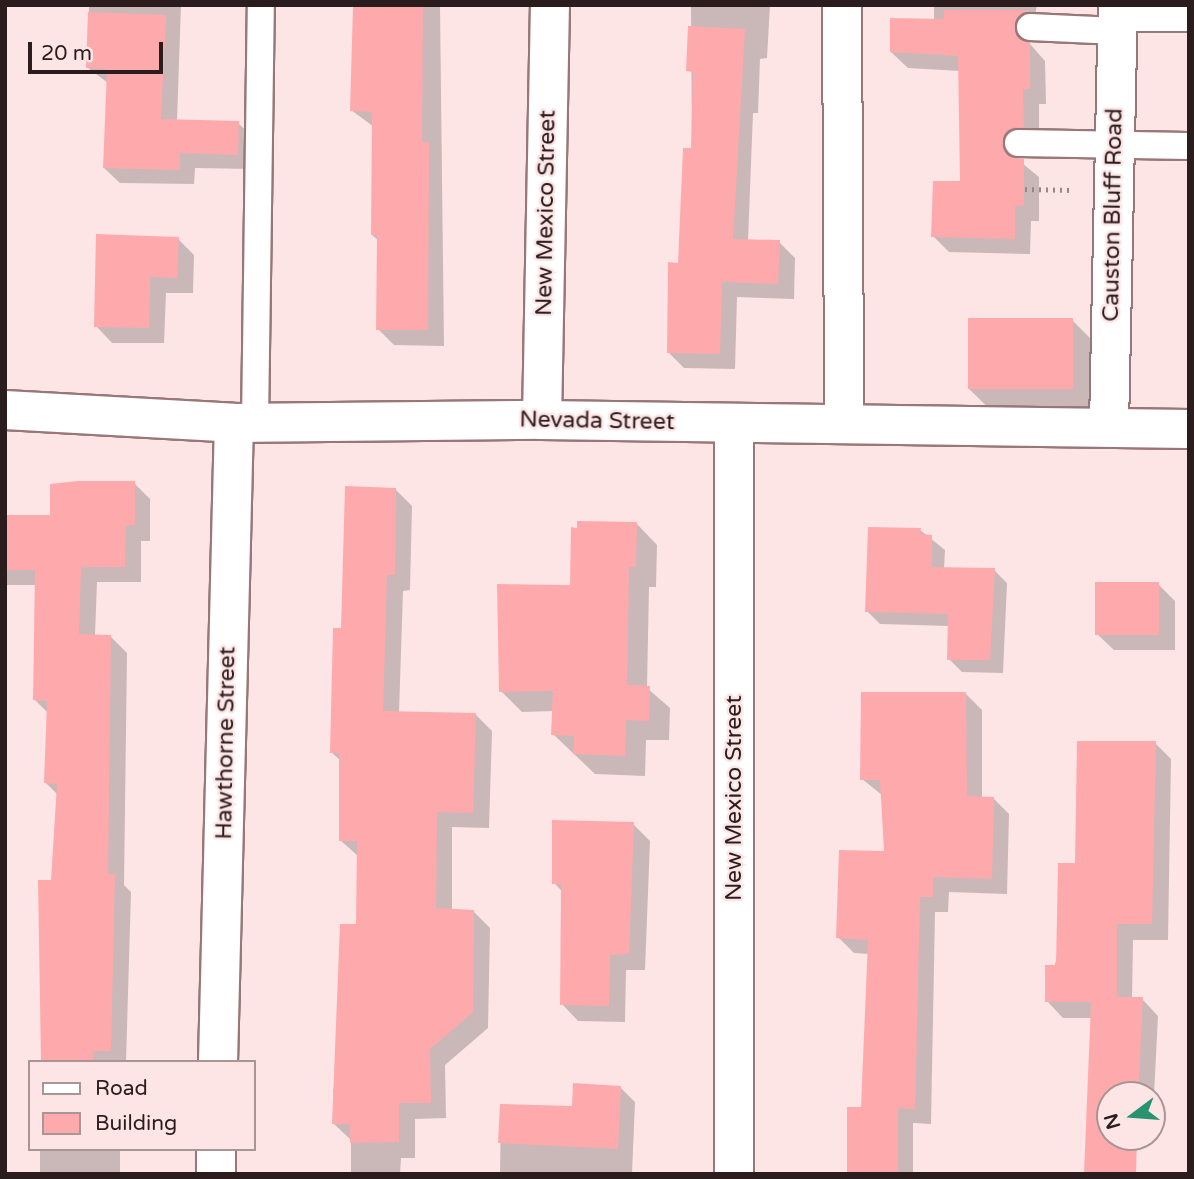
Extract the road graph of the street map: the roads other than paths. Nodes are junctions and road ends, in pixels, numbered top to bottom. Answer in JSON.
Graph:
{"nodes":[{"id":1,"x":261,"y":5,"type":"edge"},
{"id":2,"x":550,"y":5,"type":"edge"},
{"id":3,"x":842,"y":5,"type":"edge"},
{"id":4,"x":1117,"y":18,"type":"edge"},
{"id":5,"x":1189,"y":18,"type":"edge"},
{"id":6,"x":1030,"y":27,"type":"dead end"},
{"id":7,"x":1018,"y":143,"type":"dead end"},
{"id":8,"x":1115,"y":145,"type":"junction"},
{"id":9,"x":1189,"y":146,"type":"edge"},
{"id":10,"x":5,"y":410,"type":"edge"},
{"id":11,"x":542,"y":420,"type":"junction"},
{"id":12,"x":244,"y":423,"type":"junction"},
{"id":13,"x":734,"y":423,"type":"junction"},
{"id":14,"x":844,"y":424,"type":"junction"},
{"id":15,"x":1109,"y":426,"type":"junction"},
{"id":16,"x":1189,"y":429,"type":"edge"},
{"id":17,"x":218,"y":1060,"type":"edge"},
{"id":18,"x":216,"y":1151,"type":"edge"},
{"id":19,"x":216,"y":1174,"type":"edge"},
{"id":20,"x":734,"y":1174,"type":"edge"}],
"edges":[{"from":1,"to":12,"type":"lane"},
{"from":2,"to":11,"type":"street","name":"New Mexico Street"},
{"from":3,"to":14,"type":"street"},
{"from":4,"to":5,"type":"lane"},
{"from":4,"to":6,"type":"lane"},
{"from":4,"to":8,"type":"street","name":"Causton Bluff Road"},
{"from":7,"to":8,"type":"lane"},
{"from":8,"to":9,"type":"lane"},
{"from":8,"to":15,"type":"street","name":"Causton Bluff Road"},
{"from":10,"to":12,"type":"street","name":"Nevada Street"},
{"from":11,"to":12,"type":"street","name":"Nevada Street"},
{"from":11,"to":13,"type":"street","name":"Nevada Street"},
{"from":12,"to":17,"type":"street","name":"Hawthorne Street"},
{"from":13,"to":14,"type":"street","name":"Nevada Street"},
{"from":13,"to":20,"type":"street","name":"New Mexico Street"},
{"from":14,"to":15,"type":"street","name":"Nevada Street"},
{"from":15,"to":16,"type":"street","name":"Nevada Street"},
{"from":18,"to":19,"type":"street"}]}
